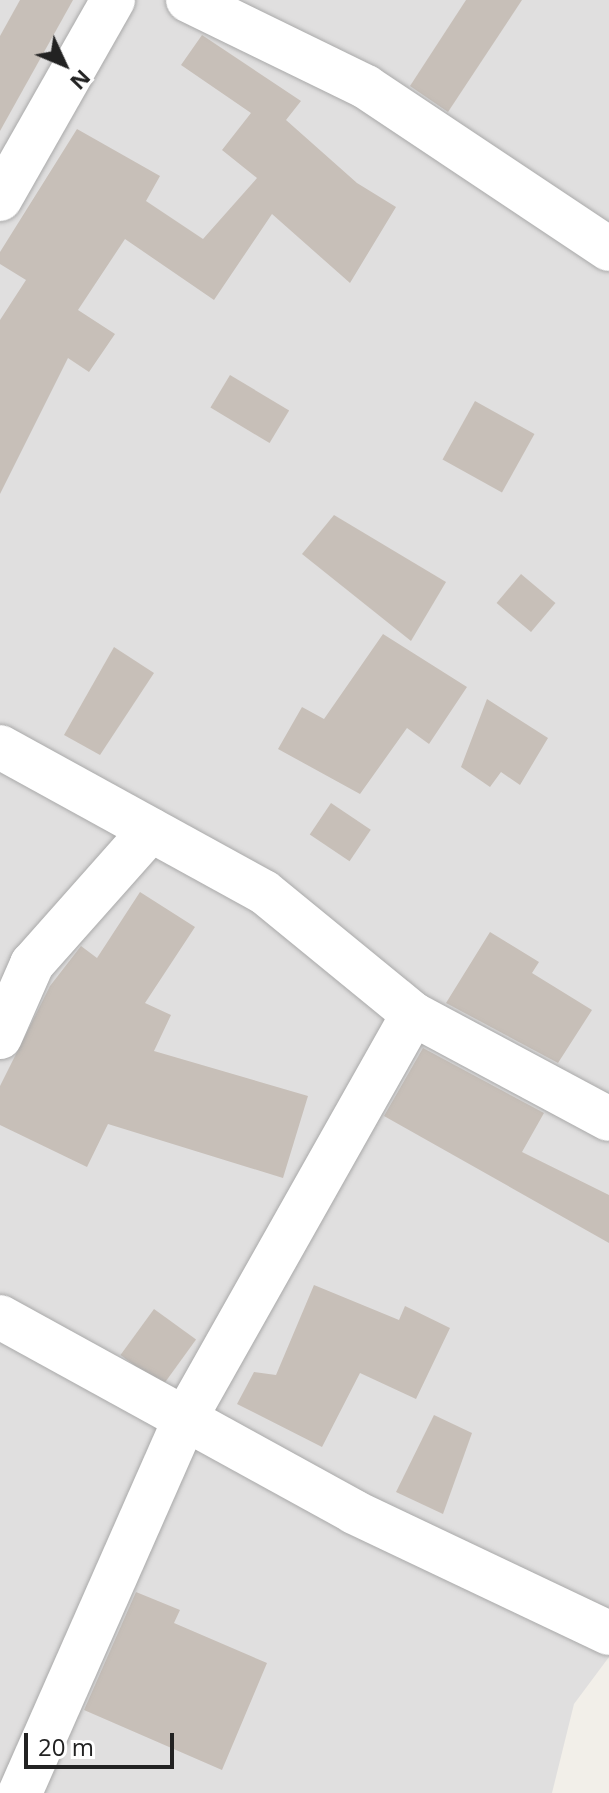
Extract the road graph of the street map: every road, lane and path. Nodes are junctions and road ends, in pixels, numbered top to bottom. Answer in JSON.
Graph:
{"nodes":[{"id":1,"x":113,"y":0,"type":"edge"},
{"id":2,"x":188,"y":0,"type":"edge"},
{"id":3,"x":0,"y":199,"type":"edge"},
{"id":4,"x":609,"y":249,"type":"edge"},
{"id":5,"x":0,"y":747,"type":"edge"},
{"id":6,"x":151,"y":830,"type":"junction"},
{"id":7,"x":413,"y":1014,"type":"junction"},
{"id":8,"x":0,"y":1037,"type":"edge"},
{"id":9,"x":609,"y":1119,"type":"edge"},
{"id":10,"x":0,"y":1317,"type":"edge"},
{"id":11,"x":184,"y":1421,"type":"junction"},
{"id":12,"x":609,"y":1633,"type":"edge"},
{"id":13,"x":20,"y":1793,"type":"edge"}],
"edges":[{"from":1,"to":3,"type":"street"},
{"from":2,"to":4,"type":"street"},
{"from":5,"to":6,"type":"street"},
{"from":6,"to":7,"type":"street"},
{"from":6,"to":8,"type":"street"},
{"from":7,"to":9,"type":"street"},
{"from":7,"to":11,"type":"street"},
{"from":10,"to":11,"type":"street"},
{"from":11,"to":12,"type":"street"},
{"from":11,"to":13,"type":"street"}]}
